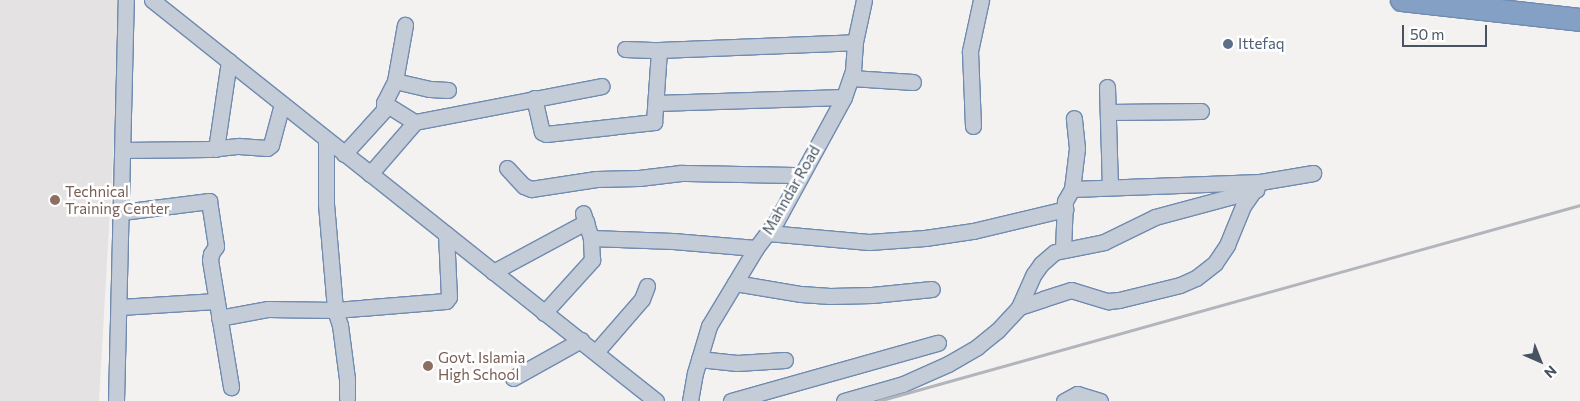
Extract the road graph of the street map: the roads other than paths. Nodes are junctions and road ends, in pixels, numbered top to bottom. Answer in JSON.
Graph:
{"nodes":[{"id":1,"x":126,"y":0,"type":"edge"},
{"id":2,"x":152,"y":0,"type":"edge"},
{"id":3,"x":864,"y":0,"type":"edge"},
{"id":4,"x":981,"y":0,"type":"edge"},
{"id":5,"x":1402,"y":0,"type":"edge"},
{"id":6,"x":1580,"y":20,"type":"edge"},
{"id":7,"x":404,"y":25,"type":"dead end"},
{"id":8,"x":856,"y":42,"type":"junction"},
{"id":9,"x":625,"y":49,"type":"dead end"},
{"id":10,"x":659,"y":50,"type":"junction"},
{"id":11,"x":229,"y":61,"type":"junction"},
{"id":12,"x":851,"y":78,"type":"junction"},
{"id":13,"x":395,"y":81,"type":"junction"},
{"id":14,"x":913,"y":82,"type":"dead end"},
{"id":15,"x":602,"y":86,"type":"dead end"},
{"id":16,"x":1107,"y":87,"type":"dead end"},
{"id":17,"x":448,"y":90,"type":"dead end"},
{"id":18,"x":844,"y":97,"type":"junction"},
{"id":19,"x":534,"y":98,"type":"junction"},
{"id":20,"x":384,"y":103,"type":"junction"},
{"id":21,"x":282,"y":104,"type":"junction"},
{"id":22,"x":656,"y":104,"type":"junction"},
{"id":23,"x":1201,"y":111,"type":"dead end"},
{"id":24,"x":1108,"y":112,"type":"junction"},
{"id":25,"x":1074,"y":118,"type":"dead end"},
{"id":26,"x":415,"y":122,"type":"junction"},
{"id":27,"x":973,"y":126,"type":"dead end"},
{"id":28,"x":326,"y":139,"type":"junction"},
{"id":29,"x":216,"y":149,"type":"junction"},
{"id":30,"x":123,"y":150,"type":"junction"},
{"id":31,"x":344,"y":154,"type":"junction"},
{"id":32,"x":507,"y":168,"type":"dead end"},
{"id":33,"x":1313,"y":173,"type":"dead end"},
{"id":34,"x":370,"y":174,"type":"junction"},
{"id":35,"x":800,"y":175,"type":"junction"},
{"id":36,"x":1258,"y":186,"type":"junction"},
{"id":37,"x":1110,"y":187,"type":"junction"},
{"id":38,"x":1072,"y":189,"type":"junction"},
{"id":39,"x":1065,"y":209,"type":"junction"},
{"id":40,"x":122,"y":212,"type":"junction"},
{"id":41,"x":768,"y":232,"type":"junction"},
{"id":42,"x":446,"y":234,"type":"junction"},
{"id":43,"x":591,"y":238,"type":"junction"},
{"id":44,"x":756,"y":248,"type":"junction"},
{"id":45,"x":1063,"y":250,"type":"junction"},
{"id":46,"x":493,"y":272,"type":"junction"},
{"id":47,"x":735,"y":283,"type":"junction"},
{"id":48,"x":647,"y":286,"type":"dead end"},
{"id":49,"x":932,"y":289,"type":"dead end"},
{"id":50,"x":216,"y":301,"type":"junction"},
{"id":51,"x":120,"y":307,"type":"junction"},
{"id":52,"x":1019,"y":307,"type":"junction"},
{"id":53,"x":335,"y":310,"type":"junction"},
{"id":54,"x":544,"y":313,"type":"junction"},
{"id":55,"x":220,"y":318,"type":"junction"},
{"id":56,"x":581,"y":340,"type":"junction"},
{"id":57,"x":938,"y":343,"type":"dead end"},
{"id":58,"x":596,"y":352,"type":"junction"},
{"id":59,"x":699,"y":359,"type":"junction"},
{"id":60,"x":785,"y":360,"type":"dead end"},
{"id":61,"x":513,"y":378,"type":"dead end"},
{"id":62,"x":231,"y":387,"type":"dead end"},
{"id":63,"x":348,"y":398,"type":"dead end"},
{"id":64,"x":116,"y":401,"type":"edge"},
{"id":65,"x":656,"y":401,"type":"edge"},
{"id":66,"x":690,"y":401,"type":"edge"},
{"id":67,"x":731,"y":401,"type":"edge"},
{"id":68,"x":844,"y":401,"type":"edge"},
{"id":69,"x":1064,"y":401,"type":"edge"},
{"id":70,"x":1100,"y":401,"type":"edge"}],
"edges":[{"from":1,"to":30,"type":"street"},
{"from":2,"to":11,"type":"street"},
{"from":3,"to":8,"type":"street","name":"Mahndar Road"},
{"from":4,"to":27,"type":"street"},
{"from":5,"to":6,"type":"highway"},
{"from":7,"to":13,"type":"street"},
{"from":8,"to":10,"type":"street"},
{"from":8,"to":12,"type":"street","name":"Mahndar Road"},
{"from":9,"to":10,"type":"street"},
{"from":10,"to":22,"type":"street"},
{"from":11,"to":21,"type":"street"},
{"from":11,"to":29,"type":"street"},
{"from":12,"to":14,"type":"street"},
{"from":12,"to":18,"type":"street","name":"Mahndar Road"},
{"from":13,"to":17,"type":"street"},
{"from":13,"to":20,"type":"street"},
{"from":15,"to":19,"type":"street"},
{"from":16,"to":24,"type":"street"},
{"from":18,"to":22,"type":"street"},
{"from":18,"to":35,"type":"street","name":"Mahndar Road"},
{"from":19,"to":22,"type":"street"},
{"from":19,"to":26,"type":"street"},
{"from":20,"to":26,"type":"street"},
{"from":20,"to":31,"type":"street"},
{"from":21,"to":28,"type":"street"},
{"from":21,"to":29,"type":"street"},
{"from":23,"to":24,"type":"street"},
{"from":24,"to":37,"type":"street"},
{"from":25,"to":38,"type":"street"},
{"from":26,"to":34,"type":"street"},
{"from":28,"to":31,"type":"street"},
{"from":28,"to":53,"type":"street"},
{"from":29,"to":30,"type":"street"},
{"from":30,"to":40,"type":"street"},
{"from":31,"to":34,"type":"street"},
{"from":32,"to":35,"type":"street"},
{"from":33,"to":36,"type":"street"},
{"from":34,"to":42,"type":"street"},
{"from":35,"to":41,"type":"street","name":"Mahndar Road"},
{"from":36,"to":37,"type":"street"},
{"from":36,"to":45,"type":"street"},
{"from":36,"to":52,"type":"street"},
{"from":37,"to":38,"type":"street"},
{"from":38,"to":39,"type":"street"},
{"from":39,"to":41,"type":"street"},
{"from":39,"to":45,"type":"street"},
{"from":40,"to":50,"type":"street"},
{"from":40,"to":51,"type":"street"},
{"from":41,"to":44,"type":"street","name":"Mahndar Road"},
{"from":42,"to":46,"type":"street"},
{"from":42,"to":53,"type":"street"},
{"from":43,"to":44,"type":"street"},
{"from":43,"to":46,"type":"street"},
{"from":43,"to":54,"type":"street"},
{"from":44,"to":47,"type":"street","name":"Mahndar Road"},
{"from":45,"to":52,"type":"street"},
{"from":46,"to":54,"type":"street"},
{"from":47,"to":49,"type":"street"},
{"from":47,"to":59,"type":"street","name":"Mahndar Road"},
{"from":48,"to":58,"type":"street"},
{"from":50,"to":51,"type":"street"},
{"from":50,"to":55,"type":"street"},
{"from":51,"to":64,"type":"street"},
{"from":52,"to":68,"type":"street"},
{"from":53,"to":55,"type":"street"},
{"from":53,"to":63,"type":"street"},
{"from":54,"to":56,"type":"street"},
{"from":55,"to":62,"type":"street"},
{"from":56,"to":58,"type":"street"},
{"from":56,"to":61,"type":"street"},
{"from":57,"to":67,"type":"street"},
{"from":58,"to":65,"type":"street"},
{"from":59,"to":60,"type":"street"},
{"from":59,"to":66,"type":"street","name":"Mahndar Road"},
{"from":69,"to":70,"type":"street"}]}
